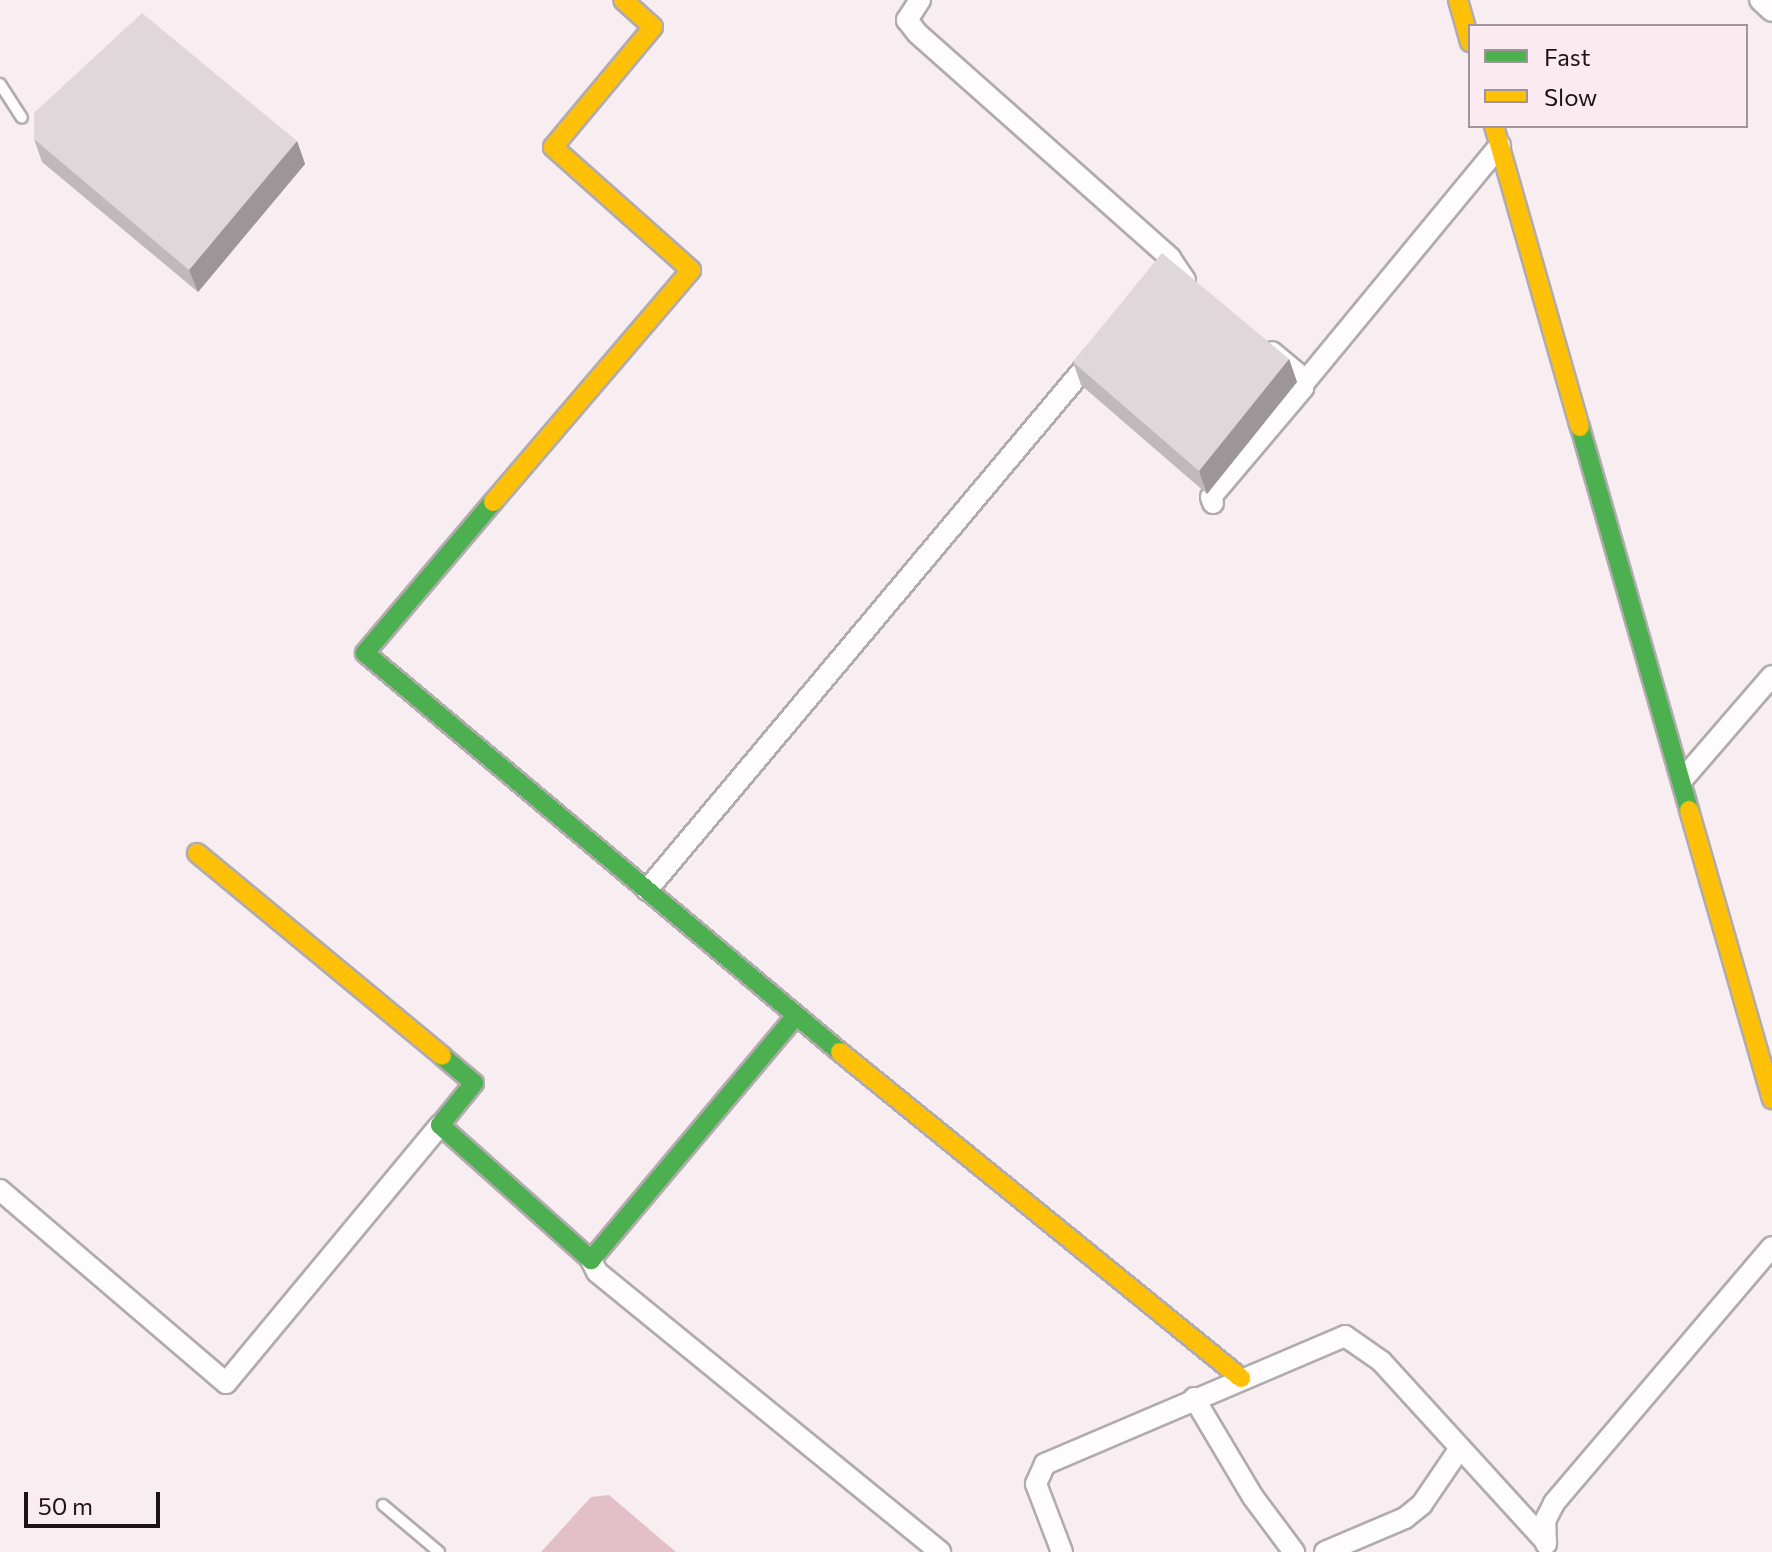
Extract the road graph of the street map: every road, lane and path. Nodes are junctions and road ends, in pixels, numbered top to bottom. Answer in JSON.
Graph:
{"nodes":[{"id":1,"x":623,"y":0,"type":"edge"},
{"id":2,"x":920,"y":0,"type":"edge"},
{"id":3,"x":1458,"y":0,"type":"edge"},
{"id":4,"x":1760,"y":0,"type":"edge"},
{"id":5,"x":1772,"y":11,"type":"edge"},
{"id":6,"x":1468,"y":35,"type":"edge"},
{"id":7,"x":0,"y":84,"type":"edge"},
{"id":8,"x":22,"y":118,"type":"dead end"},
{"id":9,"x":1497,"y":136,"type":"edge"},
{"id":10,"x":1172,"y":268,"type":"junction"},
{"id":11,"x":1156,"y":283,"type":"edge"},
{"id":12,"x":1200,"y":293,"type":"edge"},
{"id":13,"x":1257,"y":340,"type":"edge"},
{"id":14,"x":1105,"y":344,"type":"edge"},
{"id":15,"x":1304,"y":383,"type":"junction"},
{"id":16,"x":1213,"y":503,"type":"dead end"},
{"id":17,"x":1772,"y":676,"type":"edge"},
{"id":18,"x":1683,"y":779,"type":"junction"},
{"id":19,"x":197,"y":853,"type":"dead end"},
{"id":20,"x":647,"y":890,"type":"junction"},
{"id":21,"x":796,"y":1016,"type":"junction"},
{"id":22,"x":1772,"y":1099,"type":"edge"},
{"id":23,"x":440,"y":1125,"type":"junction"},
{"id":24,"x":0,"y":1190,"type":"edge"},
{"id":25,"x":1772,"y":1247,"type":"edge"},
{"id":26,"x":591,"y":1260,"type":"junction"},
{"id":27,"x":1241,"y":1378,"type":"junction"},
{"id":28,"x":1194,"y":1398,"type":"junction"},
{"id":29,"x":1460,"y":1448,"type":"junction"},
{"id":30,"x":383,"y":1505,"type":"dead end"},
{"id":31,"x":1550,"y":1549,"type":"edge"},
{"id":32,"x":439,"y":1552,"type":"edge"},
{"id":33,"x":940,"y":1552,"type":"edge"},
{"id":34,"x":1062,"y":1552,"type":"edge"},
{"id":35,"x":1294,"y":1552,"type":"edge"},
{"id":36,"x":1325,"y":1552,"type":"edge"}],
"edges":[{"from":1,"to":20,"type":"street"},
{"from":2,"to":10,"type":"street"},
{"from":3,"to":6,"type":"street"},
{"from":4,"to":5,"type":"street"},
{"from":7,"to":8,"type":"lane"},
{"from":9,"to":15,"type":"street"},
{"from":9,"to":18,"type":"street"},
{"from":10,"to":11,"type":"street"},
{"from":10,"to":12,"type":"street"},
{"from":13,"to":15,"type":"street"},
{"from":14,"to":20,"type":"street"},
{"from":15,"to":16,"type":"street"},
{"from":17,"to":18,"type":"street"},
{"from":18,"to":22,"type":"street"},
{"from":19,"to":23,"type":"street"},
{"from":20,"to":21,"type":"street"},
{"from":21,"to":26,"type":"street"},
{"from":21,"to":27,"type":"street"},
{"from":23,"to":24,"type":"street"},
{"from":23,"to":26,"type":"street"},
{"from":25,"to":31,"type":"street"},
{"from":26,"to":33,"type":"street"},
{"from":27,"to":28,"type":"street"},
{"from":27,"to":29,"type":"street"},
{"from":28,"to":34,"type":"street"},
{"from":28,"to":35,"type":"street"},
{"from":29,"to":31,"type":"street"},
{"from":29,"to":36,"type":"street"},
{"from":30,"to":32,"type":"lane"}]}
